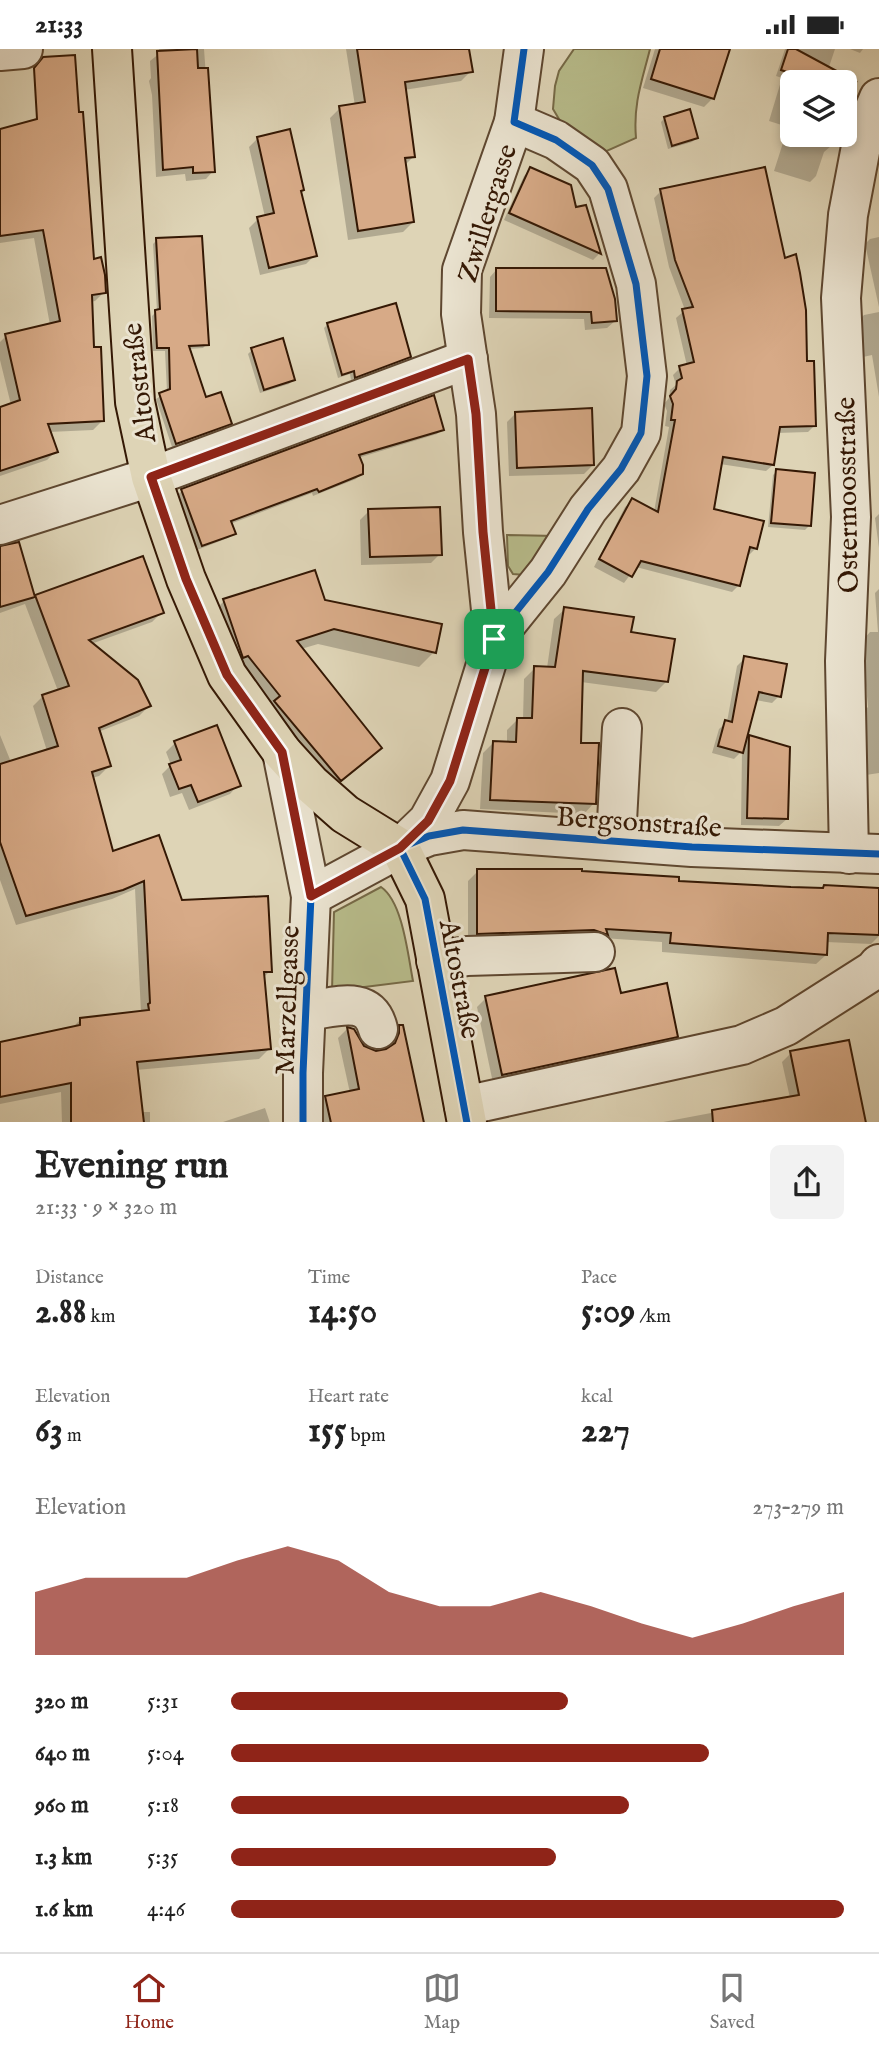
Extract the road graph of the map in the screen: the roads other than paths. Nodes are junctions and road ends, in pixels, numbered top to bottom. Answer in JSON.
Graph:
{"nodes":[{"id":1,"x":23,"y":49,"type":"edge"},
{"id":2,"x":112,"y":49,"type":"edge"},
{"id":3,"x":524,"y":49,"type":"edge"},
{"id":4,"x":0,"y":51,"type":"edge"},
{"id":5,"x":879,"y":98,"type":"edge"},
{"id":6,"x":514,"y":122,"type":"junction"},
{"id":7,"x":468,"y":359,"type":"junction"},
{"id":8,"x":151,"y":477,"type":"junction"},
{"id":9,"x":0,"y":525,"type":"edge"},
{"id":10,"x":494,"y":639,"type":"junction"},
{"id":11,"x":622,"y":728,"type":"dead end"},
{"id":12,"x":282,"y":752,"type":"junction"},
{"id":13,"x":616,"y":840,"type":"junction"},
{"id":14,"x":869,"y":847,"type":"edge"},
{"id":15,"x":400,"y":848,"type":"junction"},
{"id":16,"x":311,"y":896,"type":"junction"},
{"id":17,"x":596,"y":952,"type":"dead end"},
{"id":18,"x":436,"y":961,"type":"junction"},
{"id":19,"x":879,"y":964,"type":"edge"},
{"id":20,"x":306,"y":1011,"type":"junction"},
{"id":21,"x":378,"y":1029,"type":"dead end"},
{"id":22,"x":466,"y":1114,"type":"edge"},
{"id":23,"x":303,"y":1122,"type":"edge"}],
"edges":[{"from":1,"to":4,"type":"street"},
{"from":2,"to":8,"type":"main road","name":"Altostraße"},
{"from":3,"to":6,"type":"street","name":"Zwillergasse"},
{"from":5,"to":14,"type":"street","name":"Ostermoosstraße"},
{"from":6,"to":7,"type":"street","name":"Zwillergasse"},
{"from":6,"to":10,"type":"street"},
{"from":7,"to":8,"type":"street"},
{"from":7,"to":10,"type":"street","name":"Zwillergasse"},
{"from":8,"to":9,"type":"street"},
{"from":8,"to":12,"type":"main road","name":"Altostraße"},
{"from":10,"to":15,"type":"street"},
{"from":11,"to":13,"type":"street"},
{"from":12,"to":15,"type":"main road","name":"Altostraße"},
{"from":12,"to":16,"type":"street","name":"Marzellgasse"},
{"from":13,"to":14,"type":"street","name":"Bergsonstraße"},
{"from":13,"to":15,"type":"street","name":"Bergsonstraße"},
{"from":15,"to":16,"type":"street","name":"Marzellgasse"},
{"from":15,"to":18,"type":"main road","name":"Altostraße"},
{"from":16,"to":20,"type":"street","name":"Marzellgasse"},
{"from":17,"to":18,"type":"street"},
{"from":18,"to":22,"type":"main road","name":"Altostraße"},
{"from":19,"to":22,"type":"street"},
{"from":20,"to":21,"type":"street"},
{"from":20,"to":23,"type":"street","name":"Marzellgasse"}]}
